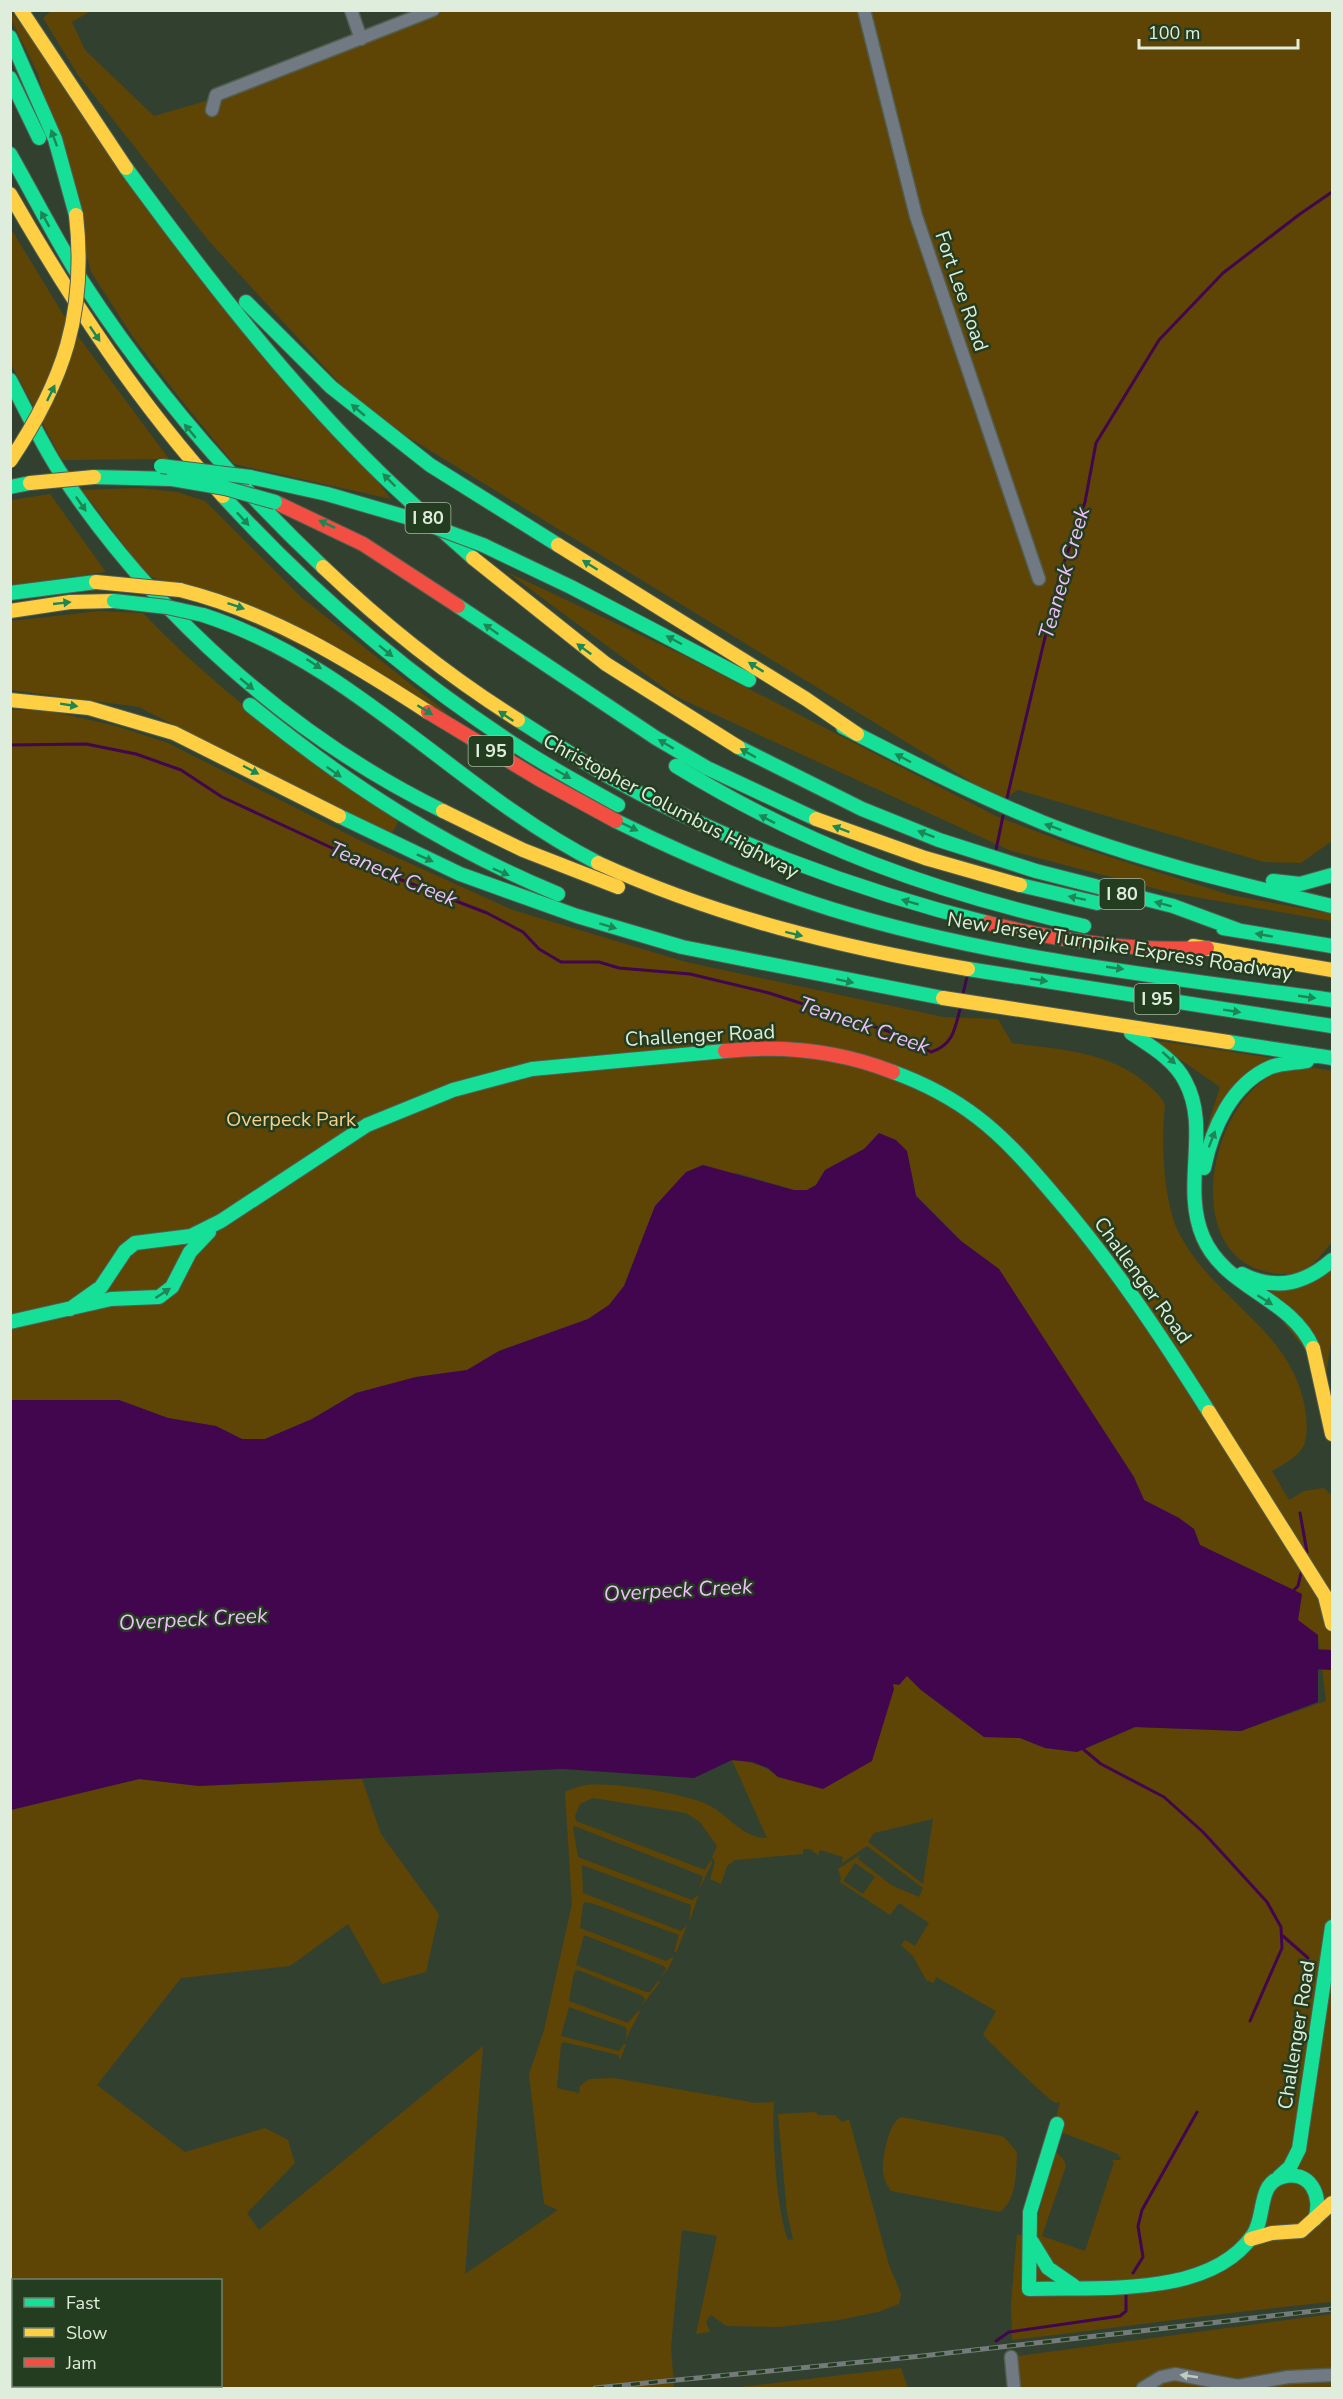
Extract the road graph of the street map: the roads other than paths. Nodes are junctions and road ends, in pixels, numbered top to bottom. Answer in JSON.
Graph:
{"nodes":[{"id":1,"x":21,"y":10,"type":"edge"},
{"id":2,"x":351,"y":10,"type":"edge"},
{"id":3,"x":433,"y":10,"type":"edge"},
{"id":4,"x":864,"y":10,"type":"edge"},
{"id":5,"x":10,"y":37,"type":"edge"},
{"id":6,"x":361,"y":39,"type":"junction"},
{"id":7,"x":10,"y":78,"type":"edge"},
{"id":8,"x":212,"y":110,"type":"dead end"},
{"id":9,"x":105,"y":139,"type":"junction"},
{"id":10,"x":10,"y":154,"type":"edge"},
{"id":11,"x":10,"y":194,"type":"edge"},
{"id":12,"x":70,"y":213,"type":"junction"},
{"id":13,"x":10,"y":380,"type":"edge"},
{"id":14,"x":10,"y":441,"type":"edge"},
{"id":15,"x":10,"y":461,"type":"edge"},
{"id":16,"x":94,"y":477,"type":"junction"},
{"id":17,"x":10,"y":487,"type":"edge"},
{"id":18,"x":1039,"y":579,"type":"dead end"},
{"id":19,"x":10,"y":593,"type":"edge"},
{"id":20,"x":159,"y":600,"type":"junction"},
{"id":21,"x":10,"y":611,"type":"edge"},
{"id":22,"x":194,"y":653,"type":"dead end"},
{"id":23,"x":539,"y":663,"type":"junction"},
{"id":24,"x":240,"y":697,"type":"dead end"},
{"id":25,"x":10,"y":700,"type":"edge"},
{"id":26,"x":857,"y":734,"type":"junction"},
{"id":27,"x":632,"y":812,"type":"dead end"},
{"id":28,"x":664,"y":828,"type":"dead end"},
{"id":29,"x":1169,"y":863,"type":"junction"},
{"id":30,"x":1332,"y":875,"type":"edge"},
{"id":31,"x":809,"y":902,"type":"junction"},
{"id":32,"x":1332,"y":906,"type":"edge"},
{"id":33,"x":738,"y":919,"type":"junction"},
{"id":34,"x":1238,"y":930,"type":"junction"},
{"id":35,"x":1332,"y":946,"type":"edge"},
{"id":36,"x":1207,"y":948,"type":"junction"},
{"id":37,"x":767,"y":963,"type":"junction"},
{"id":38,"x":1332,"y":970,"type":"edge"},
{"id":39,"x":1332,"y":1000,"type":"edge"},
{"id":40,"x":1120,"y":1026,"type":"junction"},
{"id":41,"x":1332,"y":1026,"type":"edge"},
{"id":42,"x":1332,"y":1058,"type":"edge"},
{"id":43,"x":221,"y":1221,"type":"junction"},
{"id":44,"x":156,"y":1241,"type":"junction"},
{"id":45,"x":1332,"y":1260,"type":"edge"},
{"id":46,"x":119,"y":1263,"type":"junction"},
{"id":47,"x":177,"y":1274,"type":"junction"},
{"id":48,"x":140,"y":1298,"type":"junction"},
{"id":49,"x":70,"y":1309,"type":"junction"},
{"id":50,"x":10,"y":1322,"type":"edge"},
{"id":51,"x":1332,"y":1434,"type":"edge"},
{"id":52,"x":1332,"y":1623,"type":"edge"},
{"id":53,"x":1332,"y":1927,"type":"edge"},
{"id":54,"x":1057,"y":2124,"type":"dead end"},
{"id":55,"x":1299,"y":2149,"type":"junction"},
{"id":56,"x":1279,"y":2177,"type":"junction"},
{"id":57,"x":1311,"y":2183,"type":"junction"},
{"id":58,"x":1332,"y":2196,"type":"edge"},
{"id":59,"x":1332,"y":2203,"type":"edge"},
{"id":60,"x":1262,"y":2208,"type":"junction"},
{"id":61,"x":1315,"y":2219,"type":"junction"},
{"id":62,"x":1028,"y":2231,"type":"junction"},
{"id":63,"x":1286,"y":2232,"type":"junction"},
{"id":64,"x":1251,"y":2239,"type":"junction"},
{"id":65,"x":1074,"y":2286,"type":"junction"},
{"id":66,"x":1011,"y":2357,"type":"dead end"},
{"id":67,"x":1332,"y":2375,"type":"edge"},
{"id":68,"x":1236,"y":2387,"type":"edge"},
{"id":69,"x":1014,"y":2388,"type":"edge"},
{"id":70,"x":1143,"y":2388,"type":"edge"}],
"edges":[{"from":1,"to":9,"type":"main road","number":"I 80"},
{"from":2,"to":6,"type":"street"},
{"from":3,"to":6,"type":"street"},
{"from":4,"to":18,"type":"street","name":"Fort Lee Road"},
{"from":12,"to":5,"type":"main road","one_way":true},
{"from":6,"to":8,"type":"street"},
{"from":7,"to":12,"type":"main road"},
{"from":26,"to":9,"type":"main road","one_way":true},
{"from":34,"to":9,"type":"main road","number":"I 80","one_way":true},
{"from":36,"to":10,"type":"main road","name":"Christopher Columbus Highway","one_way":true},
{"from":11,"to":27,"type":"main road","name":"Christopher Columbus Highway","one_way":true},
{"from":12,"to":14,"type":"main road"},
{"from":15,"to":12,"type":"main road","one_way":true,"bridge":true},
{"from":13,"to":20,"type":"main road","one_way":true},
{"from":16,"to":17,"type":"main road","bridge":true},
{"from":23,"to":16,"type":"main road","one_way":true,"bridge":true},
{"from":26,"to":16,"type":"main road","one_way":true,"bridge":true},
{"from":19,"to":31,"type":"main road","name":"New Jersey Turnpike Express Roadway","number":"I 95","one_way":true,"bridge":true},
{"from":20,"to":22,"type":"main road"},
{"from":20,"to":33,"type":"main road","one_way":true},
{"from":21,"to":33,"type":"main road","number":"I 95","one_way":true,"bridge":true},
{"from":34,"to":23,"type":"main road","one_way":true},
{"from":36,"to":23,"type":"main road","name":"New Jersey Turnpike Express Roadway","one_way":true},
{"from":24,"to":37,"type":"main road","one_way":true},
{"from":25,"to":37,"type":"main road","one_way":true},
{"from":29,"to":26,"type":"main road","one_way":true},
{"from":28,"to":31,"type":"main road","name":"Christopher Columbus Highway"},
{"from":29,"to":30,"type":"main road"},
{"from":29,"to":32,"type":"main road"},
{"from":31,"to":39,"type":"main road","name":"New Jersey Turnpike Express Roadway","number":"I 95","one_way":true},
{"from":33,"to":41,"type":"main road","number":"I 95","one_way":true},
{"from":35,"to":34,"type":"main road","one_way":true},
{"from":36,"to":38,"type":"main road","name":"New Jersey Turnpike Express Roadway"},
{"from":37,"to":40,"type":"main road","one_way":true},
{"from":40,"to":42,"type":"main road"},
{"from":40,"to":51,"type":"main road","one_way":true},
{"from":45,"to":42,"type":"main road","one_way":true},
{"from":43,"to":44,"type":"main road","name":"Challenger Road"},
{"from":43,"to":47,"type":"main road","name":"Challenger Road"},
{"from":43,"to":52,"type":"main road","name":"Challenger Road"},
{"from":44,"to":46,"type":"main road","name":"Challenger Road"},
{"from":44,"to":47,"type":"main road"},
{"from":46,"to":48,"type":"main road"},
{"from":46,"to":49,"type":"main road","name":"Challenger Road"},
{"from":48,"to":47,"type":"main road","name":"Challenger Road","one_way":true},
{"from":48,"to":49,"type":"main road","name":"Challenger Road"},
{"from":49,"to":50,"type":"main road","name":"Challenger Road"},
{"from":53,"to":55,"type":"main road","name":"Challenger Road"},
{"from":54,"to":62,"type":"main road"},
{"from":55,"to":56,"type":"main road","name":"Challenger Road"},
{"from":55,"to":57,"type":"main road","name":"Challenger Road"},
{"from":56,"to":57,"type":"main road"},
{"from":56,"to":60,"type":"main road"},
{"from":57,"to":58,"type":"main road"},
{"from":57,"to":61,"type":"main road"},
{"from":59,"to":61,"type":"main road"},
{"from":60,"to":63,"type":"main road"},
{"from":60,"to":64,"type":"main road"},
{"from":61,"to":63,"type":"main road"},
{"from":62,"to":65,"type":"main road"},
{"from":62,"to":65,"type":"main road"},
{"from":63,"to":64,"type":"main road"},
{"from":64,"to":65,"type":"main road"},
{"from":66,"to":69,"type":"street"},
{"from":67,"to":68,"type":"street"},
{"from":68,"to":70,"type":"street","one_way":true}]}
